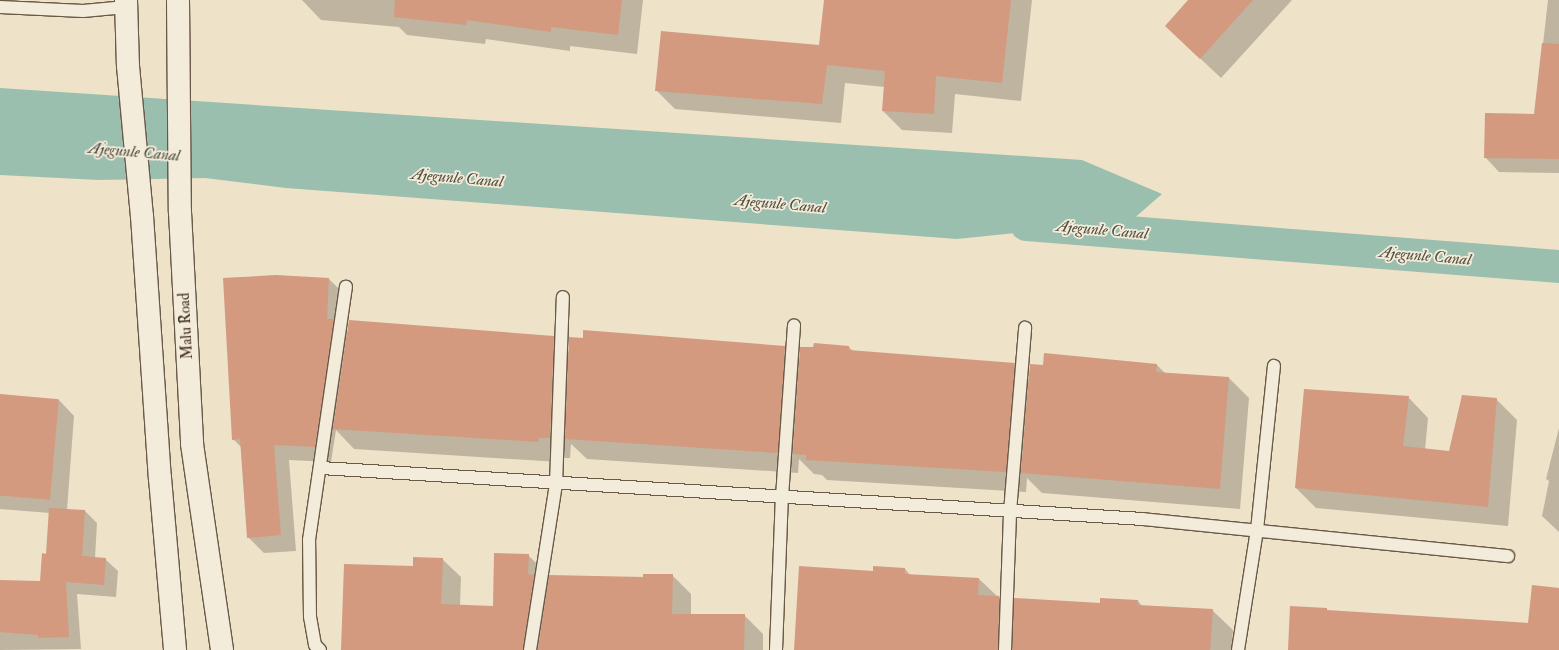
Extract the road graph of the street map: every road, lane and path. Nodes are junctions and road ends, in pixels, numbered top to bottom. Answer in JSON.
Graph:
{"nodes":[{"id":1,"x":178,"y":0,"type":"edge"},
{"id":2,"x":126,"y":4,"type":"edge"},
{"id":3,"x":0,"y":8,"type":"edge"},
{"id":4,"x":346,"y":287,"type":"dead end"},
{"id":5,"x":563,"y":297,"type":"dead end"},
{"id":6,"x":794,"y":325,"type":"dead end"},
{"id":7,"x":1025,"y":328,"type":"dead end"},
{"id":8,"x":1274,"y":366,"type":"dead end"},
{"id":9,"x":321,"y":468,"type":"junction"},
{"id":10,"x":556,"y":484,"type":"junction"},
{"id":11,"x":782,"y":497,"type":"junction"},
{"id":12,"x":1010,"y":512,"type":"junction"},
{"id":13,"x":1257,"y":530,"type":"junction"},
{"id":14,"x":1508,"y":556,"type":"dead end"},
{"id":15,"x":175,"y":650,"type":"edge"},
{"id":16,"x":222,"y":650,"type":"edge"},
{"id":17,"x":320,"y":650,"type":"edge"},
{"id":18,"x":530,"y":650,"type":"edge"},
{"id":19,"x":776,"y":650,"type":"edge"},
{"id":20,"x":1005,"y":650,"type":"edge"},
{"id":21,"x":1238,"y":650,"type":"edge"}],
"edges":[{"from":1,"to":16,"type":"main road","name":"Malu Road"},
{"from":2,"to":3,"type":"lane"},
{"from":2,"to":15,"type":"main road"},
{"from":4,"to":9,"type":"lane"},
{"from":5,"to":10,"type":"lane"},
{"from":6,"to":11,"type":"lane"},
{"from":7,"to":12,"type":"lane"},
{"from":8,"to":13,"type":"lane"},
{"from":9,"to":10,"type":"lane"},
{"from":9,"to":17,"type":"lane"},
{"from":10,"to":11,"type":"lane"},
{"from":10,"to":18,"type":"lane"},
{"from":11,"to":12,"type":"lane"},
{"from":11,"to":19,"type":"lane"},
{"from":12,"to":13,"type":"lane"},
{"from":12,"to":20,"type":"lane"},
{"from":13,"to":14,"type":"lane"},
{"from":13,"to":21,"type":"lane"}]}
